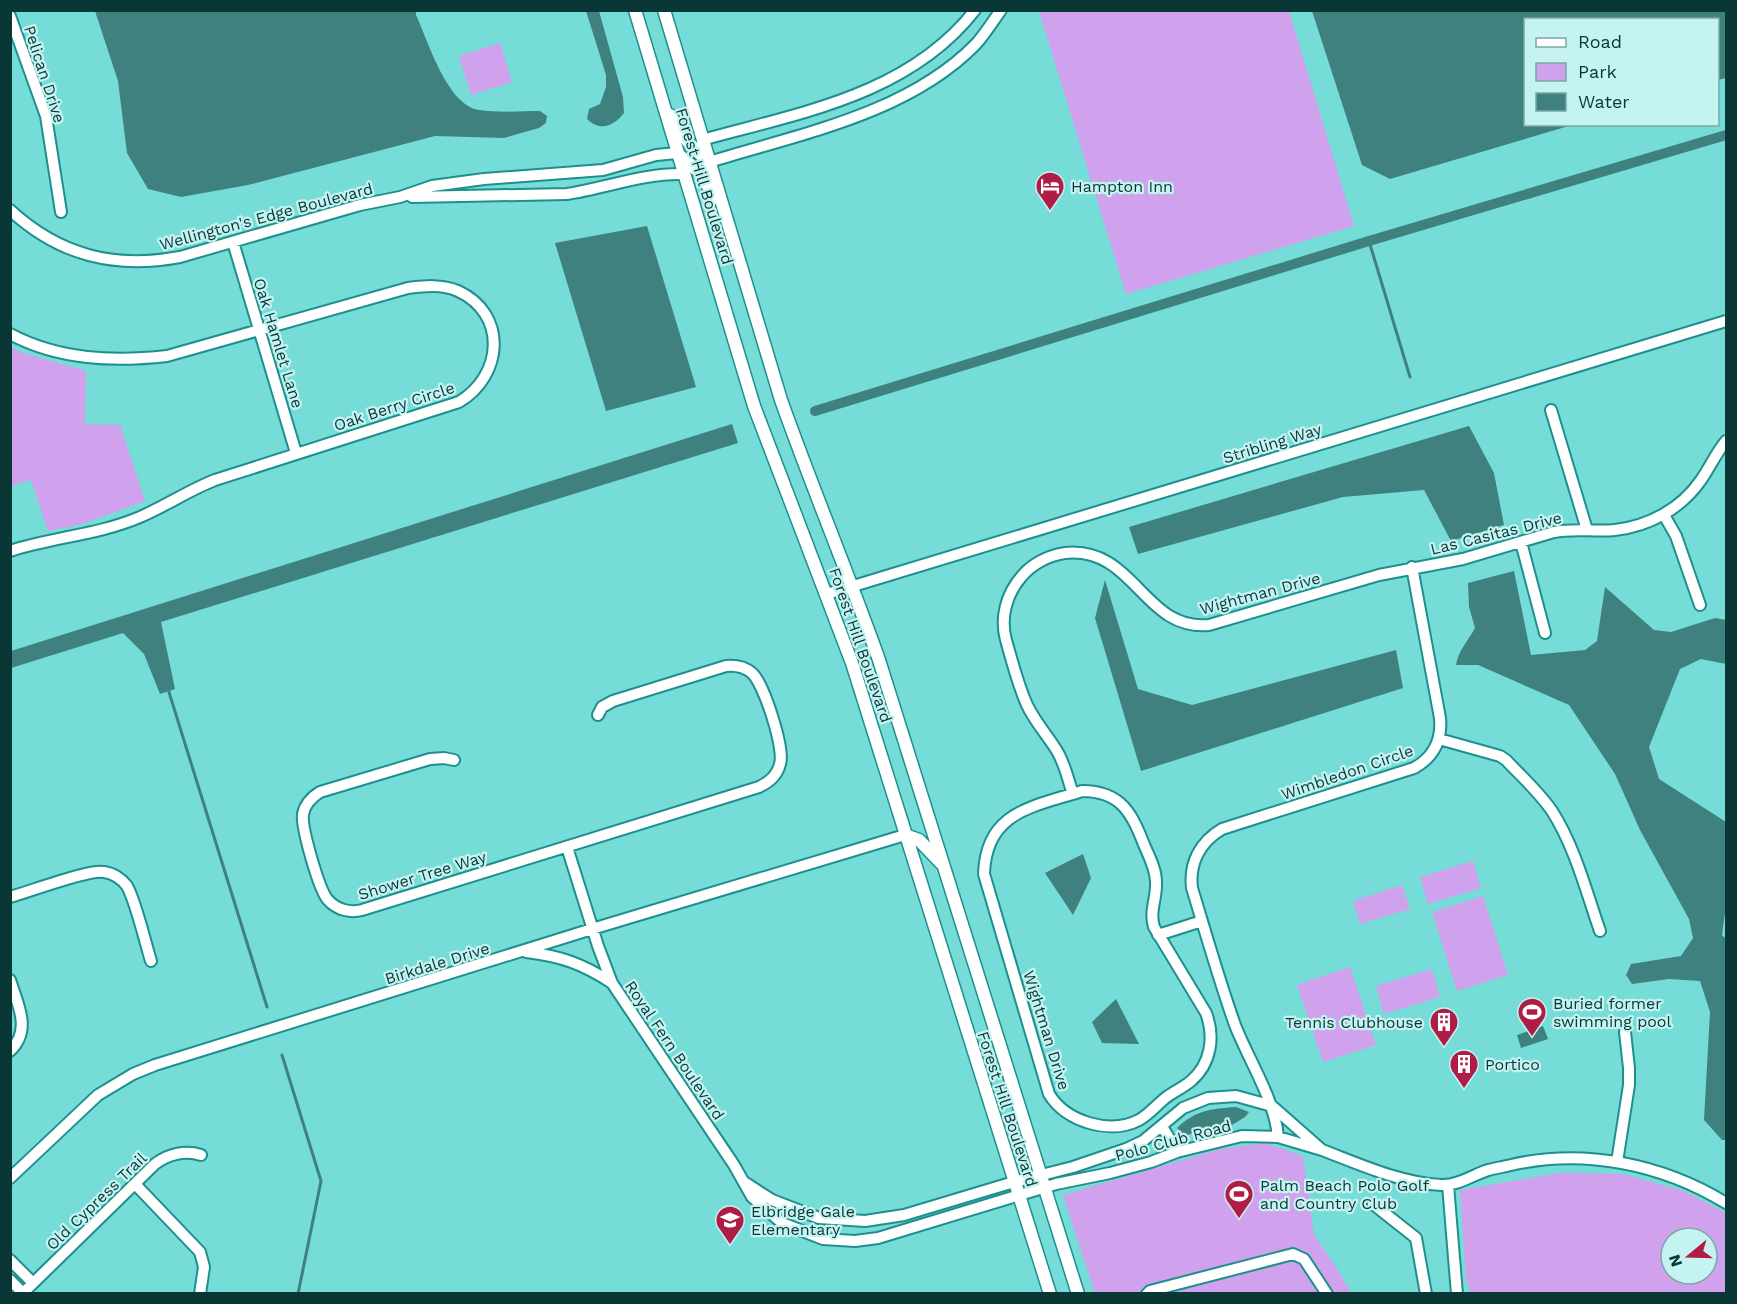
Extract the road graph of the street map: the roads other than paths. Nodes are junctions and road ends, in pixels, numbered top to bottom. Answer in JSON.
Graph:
{"nodes":[{"id":1,"x":635,"y":10,"type":"edge"},
{"id":2,"x":664,"y":10,"type":"edge"},
{"id":3,"x":975,"y":10,"type":"edge"},
{"id":4,"x":1001,"y":10,"type":"edge"},
{"id":5,"x":10,"y":16,"type":"edge"},
{"id":6,"x":991,"y":23,"type":"junction"},
{"id":7,"x":663,"y":104,"type":"junction"},
{"id":8,"x":702,"y":140,"type":"junction"},
{"id":9,"x":677,"y":153,"type":"junction"},
{"id":10,"x":709,"y":162,"type":"junction"},
{"id":11,"x":683,"y":174,"type":"junction"},
{"id":12,"x":400,"y":197,"type":"junction"},
{"id":13,"x":10,"y":210,"type":"edge"},
{"id":14,"x":61,"y":212,"type":"dead end"},
{"id":15,"x":726,"y":220,"type":"junction"},
{"id":16,"x":233,"y":242,"type":"junction"},
{"id":17,"x":1726,"y":321,"type":"edge"},
{"id":18,"x":260,"y":330,"type":"junction"},
{"id":19,"x":10,"y":334,"type":"edge"},
{"id":20,"x":1551,"y":410,"type":"dead end"},
{"id":21,"x":1726,"y":441,"type":"edge"},
{"id":22,"x":296,"y":453,"type":"junction"},
{"id":23,"x":1664,"y":514,"type":"junction"},
{"id":24,"x":1587,"y":530,"type":"junction"},
{"id":25,"x":1521,"y":542,"type":"junction"},
{"id":26,"x":10,"y":551,"type":"edge"},
{"id":27,"x":1412,"y":567,"type":"junction"},
{"id":28,"x":853,"y":585,"type":"junction"},
{"id":29,"x":826,"y":594,"type":"junction"},
{"id":30,"x":1700,"y":605,"type":"dead end"},
{"id":31,"x":1545,"y":633,"type":"dead end"},
{"id":32,"x":598,"y":715,"type":"dead end"},
{"id":33,"x":1439,"y":739,"type":"junction"},
{"id":34,"x":454,"y":760,"type":"dead end"},
{"id":35,"x":1073,"y":794,"type":"junction"},
{"id":36,"x":905,"y":835,"type":"junction"},
{"id":37,"x":567,"y":846,"type":"junction"},
{"id":38,"x":944,"y":866,"type":"junction"},
{"id":39,"x":10,"y":897,"type":"edge"},
{"id":40,"x":1202,"y":921,"type":"junction"},
{"id":41,"x":592,"y":929,"type":"junction"},
{"id":42,"x":1600,"y":931,"type":"dead end"},
{"id":43,"x":1158,"y":935,"type":"junction"},
{"id":44,"x":523,"y":952,"type":"junction"},
{"id":45,"x":151,"y":961,"type":"dead end"},
{"id":46,"x":10,"y":980,"type":"edge"},
{"id":47,"x":612,"y":983,"type":"junction"},
{"id":48,"x":1625,"y":1032,"type":"dead end"},
{"id":49,"x":10,"y":1051,"type":"edge"},
{"id":50,"x":1272,"y":1106,"type":"junction"},
{"id":51,"x":1162,"y":1126,"type":"junction"},
{"id":52,"x":1278,"y":1137,"type":"junction"},
{"id":53,"x":1143,"y":1141,"type":"junction"},
{"id":54,"x":1322,"y":1150,"type":"junction"},
{"id":55,"x":1177,"y":1152,"type":"junction"},
{"id":56,"x":201,"y":1155,"type":"dead end"},
{"id":57,"x":1152,"y":1162,"type":"junction"},
{"id":58,"x":1617,"y":1162,"type":"junction"},
{"id":59,"x":1035,"y":1177,"type":"junction"},
{"id":60,"x":10,"y":1178,"type":"edge"},
{"id":61,"x":744,"y":1182,"type":"junction"},
{"id":62,"x":1014,"y":1182,"type":"junction"},
{"id":63,"x":135,"y":1184,"type":"junction"},
{"id":64,"x":1448,"y":1185,"type":"junction"},
{"id":65,"x":1039,"y":1189,"type":"junction"},
{"id":66,"x":1019,"y":1197,"type":"junction"},
{"id":67,"x":1726,"y":1203,"type":"edge"},
{"id":68,"x":1373,"y":1204,"type":"dead end"},
{"id":69,"x":10,"y":1260,"type":"edge"},
{"id":70,"x":10,"y":1280,"type":"edge"},
{"id":71,"x":33,"y":1283,"type":"junction"},
{"id":72,"x":23,"y":1293,"type":"edge"},
{"id":73,"x":200,"y":1293,"type":"edge"},
{"id":74,"x":1050,"y":1293,"type":"edge"},
{"id":75,"x":1078,"y":1293,"type":"edge"},
{"id":76,"x":1147,"y":1293,"type":"edge"},
{"id":77,"x":1327,"y":1293,"type":"edge"},
{"id":78,"x":1426,"y":1293,"type":"edge"},
{"id":79,"x":1457,"y":1293,"type":"edge"}],
"edges":[{"from":1,"to":7,"type":"main road","name":"Forest Hill Boulevard"},
{"from":2,"to":8,"type":"main road","name":"Forest Hill Boulevard"},
{"from":3,"to":6,"type":"street"},
{"from":3,"to":8,"type":"street"},
{"from":4,"to":6,"type":"street"},
{"from":5,"to":14,"type":"street","name":"Pelican Drive"},
{"from":6,"to":10,"type":"street"},
{"from":7,"to":9,"type":"main road","name":"Forest Hill Boulevard"},
{"from":7,"to":10,"type":"main road"},
{"from":8,"to":10,"type":"main road","name":"Forest Hill Boulevard"},
{"from":9,"to":11,"type":"main road","name":"Forest Hill Boulevard"},
{"from":9,"to":12,"type":"street","name":"Wellington's Edge Boulevard"},
{"from":9,"to":15,"type":"main road"},
{"from":10,"to":15,"type":"main road","name":"Forest Hill Boulevard"},
{"from":11,"to":12,"type":"street","name":"Wellington's Edge Boulevard"},
{"from":11,"to":29,"type":"main road","name":"Forest Hill Boulevard"},
{"from":12,"to":16,"type":"street","name":"Wellington's Edge Boulevard"},
{"from":13,"to":16,"type":"street","name":"Wellington's Edge Boulevard"},
{"from":15,"to":28,"type":"main road","name":"Forest Hill Boulevard"},
{"from":16,"to":18,"type":"street","name":"Oak Hamlet Lane"},
{"from":17,"to":28,"type":"street","name":"Stribling Way"},
{"from":18,"to":19,"type":"street","name":"Oak Berry Circle"},
{"from":18,"to":22,"type":"street","name":"Oak Hamlet Lane"},
{"from":18,"to":22,"type":"street","name":"Oak Berry Circle"},
{"from":20,"to":24,"type":"street","name":"Las Casitas Drive"},
{"from":21,"to":23,"type":"street","name":"Las Casitas Drive"},
{"from":22,"to":26,"type":"street","name":"Oak Berry Circle"},
{"from":23,"to":24,"type":"street","name":"Las Casitas Drive"},
{"from":23,"to":30,"type":"street"},
{"from":24,"to":25,"type":"street","name":"Las Casitas Drive"},
{"from":25,"to":27,"type":"street","name":"Las Casitas Drive"},
{"from":25,"to":31,"type":"street"},
{"from":27,"to":33,"type":"street"},
{"from":27,"to":35,"type":"street","name":"Wightman Drive"},
{"from":28,"to":29,"type":"street","name":"Stribling Way"},
{"from":28,"to":38,"type":"main road","name":"Forest Hill Boulevard"},
{"from":29,"to":36,"type":"main road","name":"Forest Hill Boulevard"},
{"from":32,"to":37,"type":"street","name":"Shower Tree Way"},
{"from":33,"to":40,"type":"street","name":"Wimbledon Circle"},
{"from":33,"to":42,"type":"street"},
{"from":34,"to":37,"type":"street","name":"Shower Tree Way"},
{"from":35,"to":43,"type":"street","name":"Wightman Drive"},
{"from":35,"to":43,"type":"street","name":"Wightman Drive"},
{"from":36,"to":38,"type":"main road"},
{"from":36,"to":41,"type":"street","name":"Birkdale Drive"},
{"from":36,"to":62,"type":"main road","name":"Forest Hill Boulevard"},
{"from":37,"to":41,"type":"street"},
{"from":38,"to":59,"type":"main road","name":"Forest Hill Boulevard"},
{"from":39,"to":45,"type":"street"},
{"from":40,"to":43,"type":"street"},
{"from":40,"to":50,"type":"street","name":"Wimbledon Circle"},
{"from":41,"to":44,"type":"street","name":"Birkdale Drive"},
{"from":41,"to":47,"type":"street","name":"Royal Fern Boulevard"},
{"from":44,"to":47,"type":"street"},
{"from":44,"to":60,"type":"street","name":"Birkdale Drive"},
{"from":46,"to":49,"type":"street"},
{"from":47,"to":61,"type":"street","name":"Royal Fern Boulevard"},
{"from":48,"to":58,"type":"street"},
{"from":50,"to":51,"type":"street","name":"Polo Club Road"},
{"from":50,"to":52,"type":"street","name":"Wimbledon Circle"},
{"from":50,"to":54,"type":"street","name":"Polo Club Road"},
{"from":51,"to":53,"type":"street","name":"Polo Club Road"},
{"from":51,"to":55,"type":"street"},
{"from":52,"to":54,"type":"street","name":"Polo Club Road"},
{"from":52,"to":55,"type":"street","name":"Polo Club Road"},
{"from":53,"to":57,"type":"street"},
{"from":53,"to":59,"type":"street","name":"Polo Club Road"},
{"from":54,"to":64,"type":"street","name":"Polo Club Road"},
{"from":55,"to":57,"type":"street","name":"Polo Club Road"},
{"from":56,"to":63,"type":"street","name":"Old Cypress Trail"},
{"from":57,"to":65,"type":"street","name":"Polo Club Road"},
{"from":58,"to":64,"type":"street"},
{"from":58,"to":67,"type":"street"},
{"from":59,"to":62,"type":"street","name":"Royal Fern Boulevard"},
{"from":59,"to":65,"type":"main road","name":"Forest Hill Boulevard"},
{"from":61,"to":62,"type":"street","name":"Royal Fern Boulevard"},
{"from":61,"to":66,"type":"street","name":"Royal Fern Boulevard"},
{"from":62,"to":66,"type":"main road","name":"Forest Hill Boulevard"},
{"from":63,"to":71,"type":"street","name":"Old Cypress Trail"},
{"from":63,"to":73,"type":"street"},
{"from":64,"to":79,"type":"street"},
{"from":65,"to":66,"type":"street","name":"Royal Fern Boulevard"},
{"from":65,"to":75,"type":"main road","name":"Forest Hill Boulevard"},
{"from":66,"to":74,"type":"main road","name":"Forest Hill Boulevard"},
{"from":68,"to":78,"type":"street"},
{"from":69,"to":71,"type":"street"},
{"from":70,"to":72,"type":"street"},
{"from":71,"to":72,"type":"street","name":"Old Cypress Trail"},
{"from":76,"to":77,"type":"street"}]}
